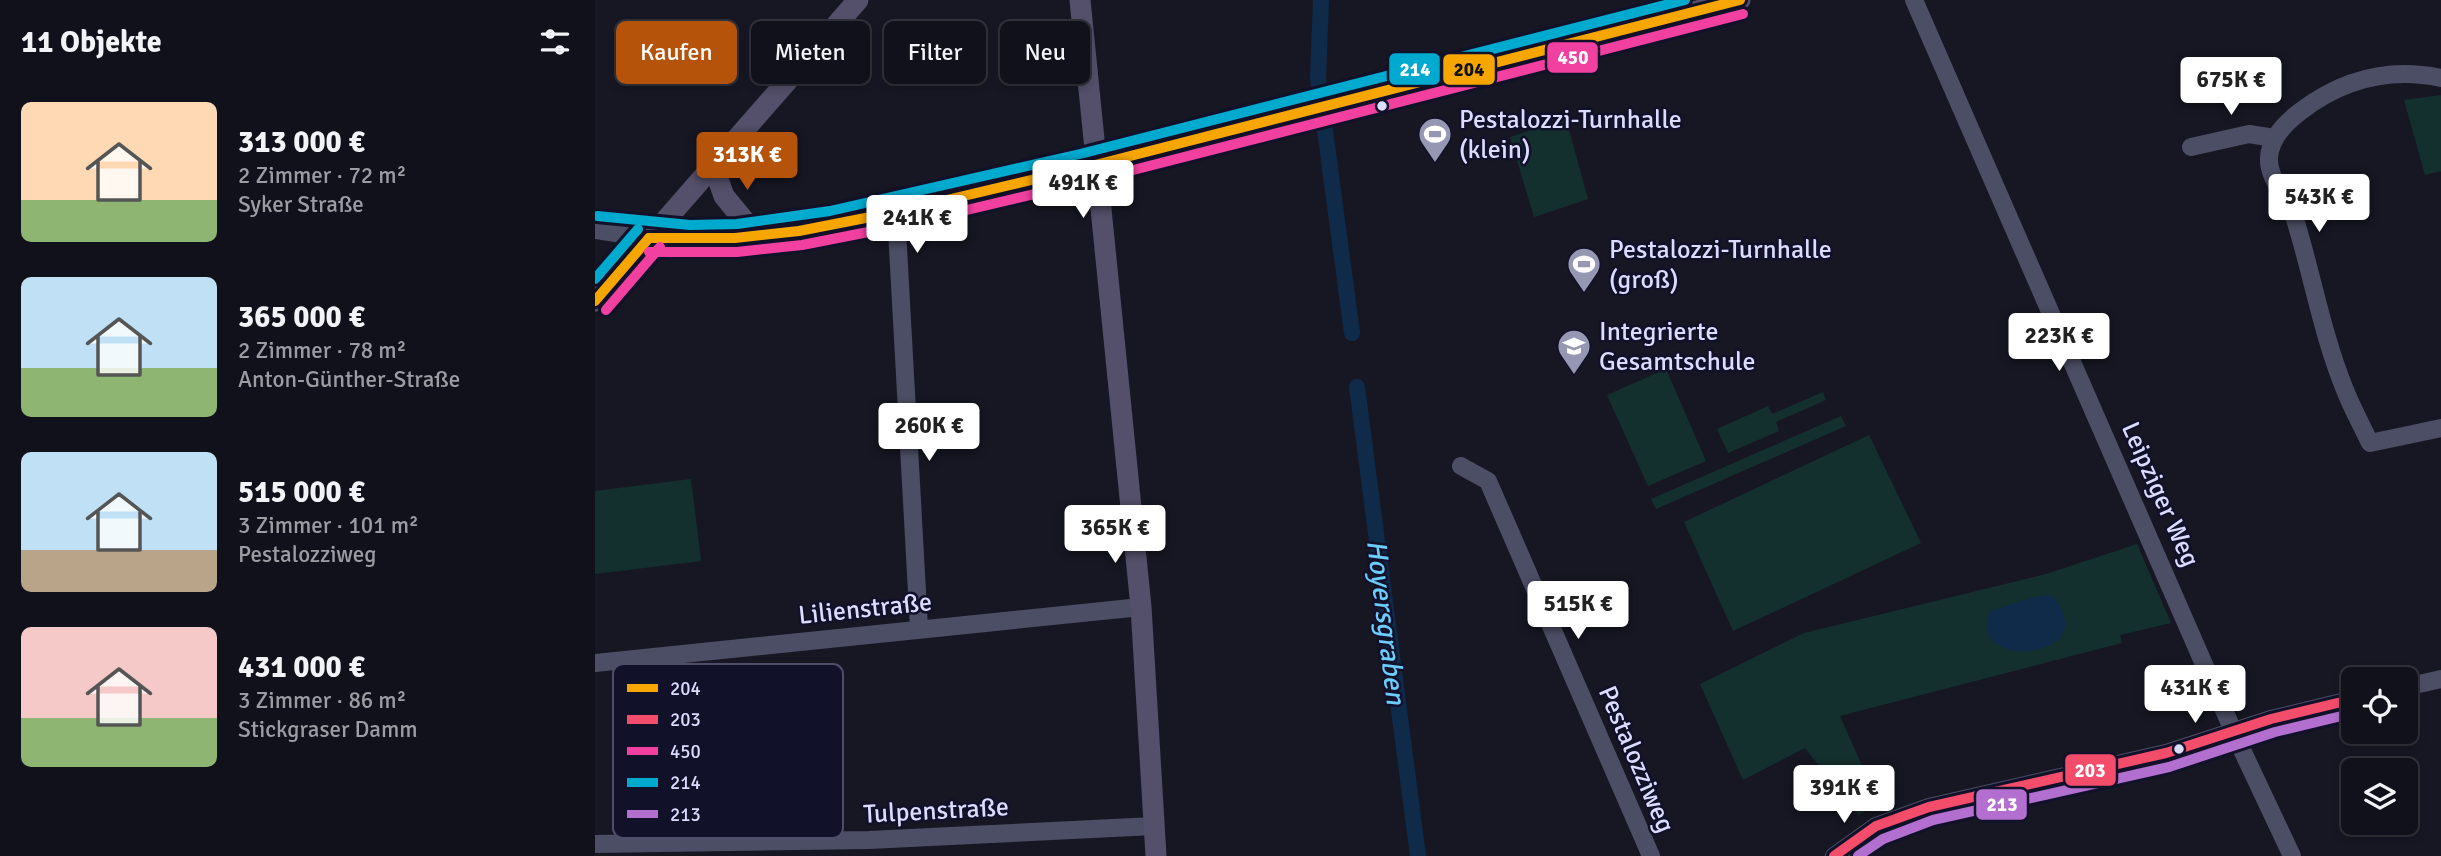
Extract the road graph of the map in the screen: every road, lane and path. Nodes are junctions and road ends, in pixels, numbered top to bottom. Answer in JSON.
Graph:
{"nodes":[{"id":1,"x":859,"y":0,"type":"edge"},
{"id":2,"x":1080,"y":0,"type":"edge"},
{"id":3,"x":1740,"y":0,"type":"edge"},
{"id":4,"x":1914,"y":0,"type":"edge"},
{"id":5,"x":2441,"y":78,"type":"edge"},
{"id":6,"x":2274,"y":138,"type":"junction"},
{"id":7,"x":2191,"y":147,"type":"dead end"},
{"id":8,"x":713,"y":164,"type":"junction"},
{"id":9,"x":1099,"y":164,"type":"junction"},
{"id":10,"x":895,"y":212,"type":"junction"},
{"id":11,"x":595,"y":230,"type":"edge"},
{"id":12,"x":757,"y":236,"type":"junction"},
{"id":13,"x":649,"y":239,"type":"junction"},
{"id":14,"x":595,"y":301,"type":"edge"},
{"id":15,"x":2441,"y":428,"type":"edge"},
{"id":16,"x":1461,"y":466,"type":"dead end"},
{"id":17,"x":1141,"y":607,"type":"junction"},
{"id":18,"x":919,"y":628,"type":"junction"},
{"id":19,"x":595,"y":663,"type":"edge"},
{"id":20,"x":2441,"y":679,"type":"edge"},
{"id":21,"x":2418,"y":684,"type":"edge"},
{"id":22,"x":2341,"y":702,"type":"edge"},
{"id":23,"x":2234,"y":733,"type":"junction"},
{"id":24,"x":1154,"y":826,"type":"junction"},
{"id":25,"x":595,"y":845,"type":"edge"},
{"id":26,"x":1156,"y":856,"type":"edge"},
{"id":27,"x":1651,"y":856,"type":"edge"},
{"id":28,"x":1834,"y":856,"type":"edge"},
{"id":29,"x":2293,"y":856,"type":"edge"}],
"edges":[{"from":1,"to":8,"type":"main road"},
{"from":2,"to":9,"type":"main road"},
{"from":3,"to":9,"type":"main road"},
{"from":4,"to":23,"type":"street","name":"Leipziger Weg"},
{"from":5,"to":6,"type":"street"},
{"from":6,"to":7,"type":"street"},
{"from":6,"to":15,"type":"street"},
{"from":8,"to":12,"type":"main road"},
{"from":8,"to":13,"type":"main road"},
{"from":9,"to":10,"type":"main road"},
{"from":9,"to":17,"type":"main road"},
{"from":10,"to":12,"type":"main road"},
{"from":10,"to":18,"type":"street"},
{"from":11,"to":13,"type":"street"},
{"from":12,"to":13,"type":"main road"},
{"from":13,"to":14,"type":"main road"},
{"from":16,"to":27,"type":"street","name":"Pestalozziweg"},
{"from":17,"to":18,"type":"street","name":"Lilienstraße"},
{"from":17,"to":24,"type":"main road"},
{"from":18,"to":19,"type":"street","name":"Lilienstraße"},
{"from":20,"to":21,"type":"street"},
{"from":22,"to":23,"type":"street"},
{"from":23,"to":28,"type":"street"},
{"from":23,"to":29,"type":"street","name":"Leipziger Weg"},
{"from":24,"to":25,"type":"street","name":"Tulpenstraße"},
{"from":24,"to":26,"type":"main road"}]}
